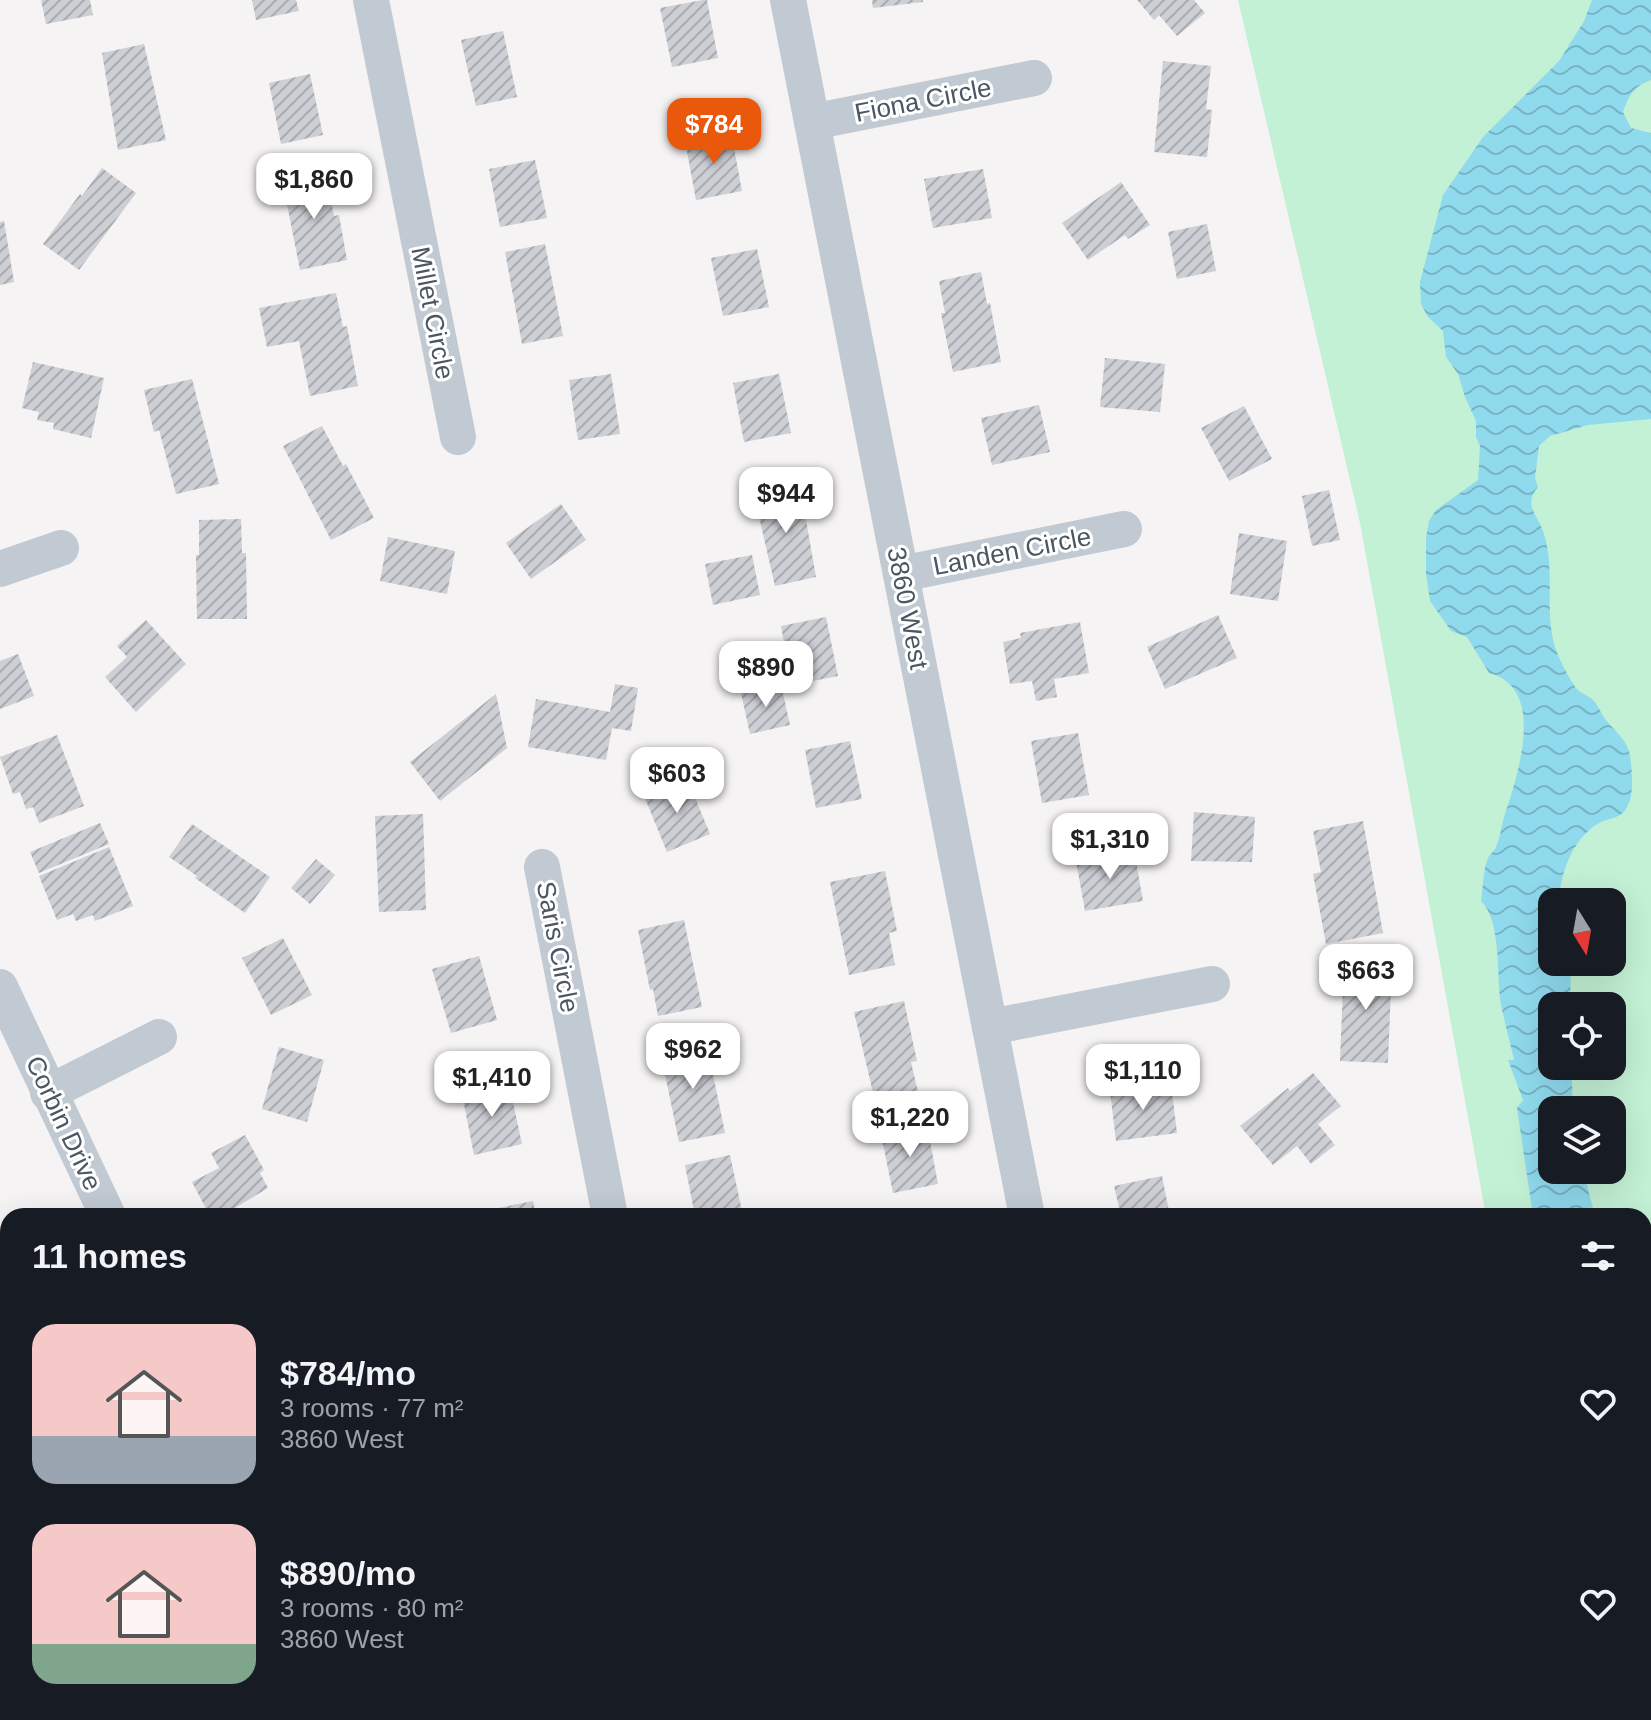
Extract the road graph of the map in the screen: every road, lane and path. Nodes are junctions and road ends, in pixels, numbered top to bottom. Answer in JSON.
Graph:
{"nodes":[{"id":1,"x":371,"y":0,"type":"edge"},
{"id":2,"x":788,"y":0,"type":"edge"},
{"id":3,"x":1034,"y":78,"type":"dead end"},
{"id":4,"x":812,"y":122,"type":"junction"},
{"id":5,"x":458,"y":437,"type":"dead end"},
{"id":6,"x":1124,"y":529,"type":"dead end"},
{"id":7,"x":61,"y":548,"type":"dead end"},
{"id":8,"x":0,"y":569,"type":"edge"},
{"id":9,"x":901,"y":574,"type":"junction"},
{"id":10,"x":542,"y":867,"type":"dead end"},
{"id":11,"x":1212,"y":984,"type":"dead end"},
{"id":12,"x":0,"y":987,"type":"edge"},
{"id":13,"x":990,"y":1027,"type":"junction"},
{"id":14,"x":159,"y":1037,"type":"dead end"},
{"id":15,"x":48,"y":1093,"type":"junction"},
{"id":16,"x":104,"y":1208,"type":"edge"},
{"id":17,"x":608,"y":1208,"type":"edge"},
{"id":18,"x":1025,"y":1208,"type":"edge"}],
"edges":[{"from":1,"to":5,"type":"street","name":"Millet Circle"},
{"from":2,"to":4,"type":"street","name":"3860 West"},
{"from":3,"to":4,"type":"street","name":"Fiona Circle"},
{"from":4,"to":9,"type":"street","name":"3860 West"},
{"from":6,"to":9,"type":"street","name":"Landen Circle"},
{"from":7,"to":8,"type":"street"},
{"from":9,"to":13,"type":"street","name":"3860 West"},
{"from":10,"to":17,"type":"street","name":"Saris Circle"},
{"from":11,"to":13,"type":"street"},
{"from":12,"to":15,"type":"street","name":"Corbin Drive"},
{"from":13,"to":18,"type":"street","name":"3860 West"},
{"from":14,"to":15,"type":"street"},
{"from":15,"to":16,"type":"street","name":"Corbin Drive"}]}
